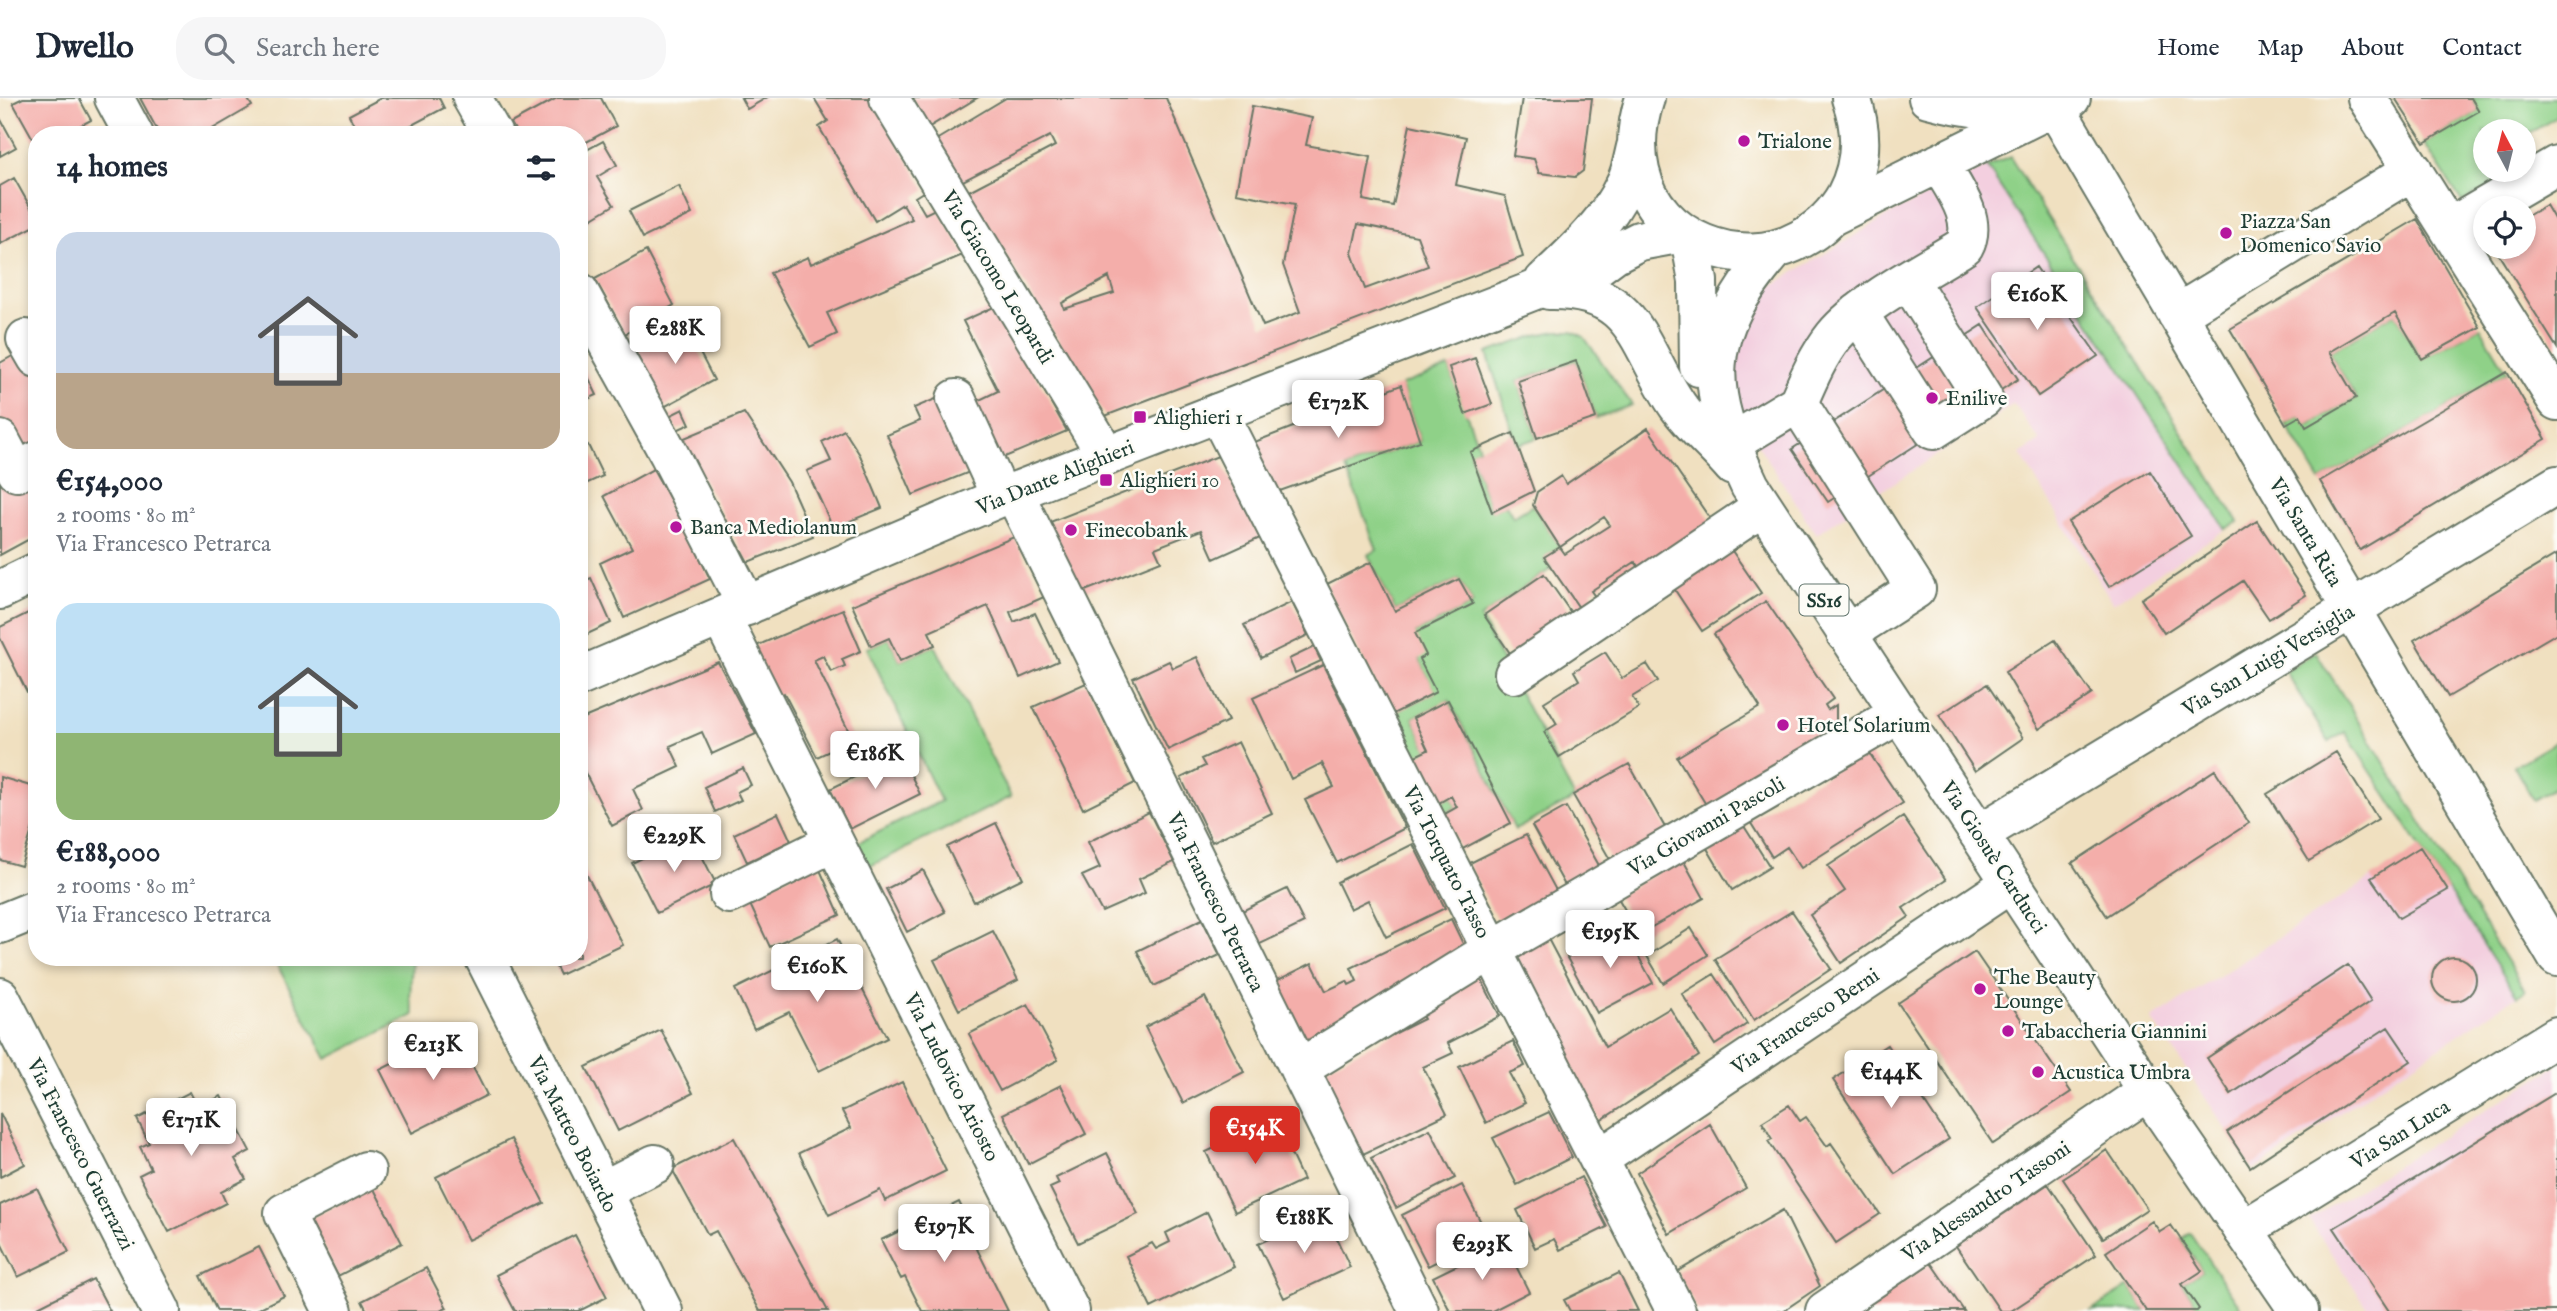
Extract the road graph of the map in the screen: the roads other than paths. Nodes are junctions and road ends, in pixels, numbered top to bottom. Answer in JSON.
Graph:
{"nodes":[{"id":1,"x":114,"y":98,"type":"edge"},
{"id":2,"x":472,"y":98,"type":"edge"},
{"id":3,"x":889,"y":98,"type":"edge"},
{"id":4,"x":1645,"y":98,"type":"edge"},
{"id":5,"x":1851,"y":98,"type":"edge"},
{"id":6,"x":1928,"y":98,"type":"edge"},
{"id":7,"x":2367,"y":98,"type":"edge"},
{"id":8,"x":2064,"y":102,"type":"edge"},
{"id":9,"x":129,"y":126,"type":"edge"},
{"id":10,"x":488,"y":126,"type":"edge"},
{"id":11,"x":1636,"y":147,"type":"junction"},
{"id":12,"x":1939,"y":163,"type":"junction"},
{"id":13,"x":2557,"y":165,"type":"edge"},
{"id":14,"x":2413,"y":170,"type":"junction"},
{"id":15,"x":1830,"y":218,"type":"junction"},
{"id":16,"x":2449,"y":228,"type":"junction"},
{"id":17,"x":1687,"y":235,"type":"junction"},
{"id":18,"x":1774,"y":251,"type":"junction"},
{"id":19,"x":1909,"y":281,"type":"junction"},
{"id":20,"x":1535,"y":290,"type":"junction"},
{"id":21,"x":1858,"y":313,"type":"junction"},
{"id":22,"x":2178,"y":314,"type":"junction"},
{"id":23,"x":588,"y":315,"type":"edge"},
{"id":24,"x":956,"y":399,"type":"dead end"},
{"id":25,"x":2557,"y":401,"type":"edge"},
{"id":26,"x":1798,"y":403,"type":"junction"},
{"id":27,"x":1218,"y":413,"type":"junction"},
{"id":28,"x":0,"y":440,"type":"edge"},
{"id":29,"x":1726,"y":449,"type":"junction"},
{"id":30,"x":1107,"y":456,"type":"junction"},
{"id":31,"x":28,"y":466,"type":"edge"},
{"id":32,"x":2557,"y":485,"type":"edge"},
{"id":33,"x":1007,"y":495,"type":"junction"},
{"id":34,"x":1756,"y":496,"type":"junction"},
{"id":35,"x":28,"y":576,"type":"edge"},
{"id":36,"x":0,"y":590,"type":"edge"},
{"id":37,"x":2352,"y":609,"type":"junction"},
{"id":38,"x":734,"y":612,"type":"junction"},
{"id":39,"x":1846,"y":634,"type":"junction"},
{"id":40,"x":588,"y":673,"type":"edge"},
{"id":41,"x":1514,"y":674,"type":"dead end"},
{"id":42,"x":1899,"y":714,"type":"junction"},
{"id":43,"x":1979,"y":834,"type":"junction"},
{"id":44,"x":834,"y":842,"type":"junction"},
{"id":45,"x":2011,"y":884,"type":"junction"},
{"id":46,"x":729,"y":894,"type":"dead end"},
{"id":47,"x":28,"y":913,"type":"edge"},
{"id":48,"x":0,"y":924,"type":"edge"},
{"id":49,"x":1492,"y":950,"type":"junction"},
{"id":50,"x":2557,"y":957,"type":"edge"},
{"id":51,"x":489,"y":966,"type":"edge"},
{"id":52,"x":0,"y":997,"type":"edge"},
{"id":53,"x":2557,"y":1036,"type":"edge"},
{"id":54,"x":1298,"y":1069,"type":"junction"},
{"id":55,"x":2148,"y":1091,"type":"junction"},
{"id":56,"x":1599,"y":1159,"type":"junction"},
{"id":57,"x":655,"y":1164,"type":"dead end"},
{"id":58,"x":366,"y":1171,"type":"dead end"},
{"id":59,"x":602,"y":1191,"type":"junction"},
{"id":60,"x":2243,"y":1230,"type":"junction"},
{"id":61,"x":161,"y":1311,"type":"edge"},
{"id":62,"x":333,"y":1311,"type":"edge"},
{"id":63,"x":663,"y":1311,"type":"edge"},
{"id":64,"x":1070,"y":1311,"type":"edge"},
{"id":65,"x":1419,"y":1311,"type":"edge"},
{"id":66,"x":1676,"y":1311,"type":"edge"},
{"id":67,"x":1825,"y":1311,"type":"edge"},
{"id":68,"x":2299,"y":1311,"type":"edge"}],
"edges":[{"from":1,"to":9,"type":"street"},
{"from":2,"to":10,"type":"street"},
{"from":3,"to":30,"type":"street","name":"Via Giacomo Leopardi"},
{"from":4,"to":11,"type":"street","number":"SS16"},
{"from":5,"to":15,"type":"street","number":"SS16"},
{"from":6,"to":8,"type":"street"},
{"from":7,"to":14,"type":"street"},
{"from":8,"to":12,"type":"street"},
{"from":8,"to":22,"type":"street","name":"Via Santa Rita"},
{"from":11,"to":17,"type":"street","number":"SS16"},
{"from":11,"to":20,"type":"street","name":"Via Dante Alighieri"},
{"from":12,"to":15,"type":"street"},
{"from":12,"to":19,"type":"street"},
{"from":13,"to":16,"type":"street"},
{"from":14,"to":16,"type":"street"},
{"from":14,"to":22,"type":"street"},
{"from":15,"to":18,"type":"street","number":"SS16"},
{"from":16,"to":25,"type":"street"},
{"from":17,"to":18,"type":"street","number":"SS16"},
{"from":17,"to":20,"type":"street","name":"Via Dante Alighieri"},
{"from":17,"to":29,"type":"street","name":"Via Giosuè Carducci","number":"SS16"},
{"from":18,"to":29,"type":"street","name":"Via Giosuè Carducci","number":"SS16"},
{"from":19,"to":21,"type":"street"},
{"from":19,"to":21,"type":"street"},
{"from":20,"to":27,"type":"street","name":"Via Dante Alighieri"},
{"from":20,"to":29,"type":"street","name":"Via Giosuè Carducci"},
{"from":21,"to":26,"type":"street"},
{"from":22,"to":37,"type":"street","name":"Via Santa Rita"},
{"from":23,"to":38,"type":"street","name":"Via Ludovico Ariosto"},
{"from":24,"to":33,"type":"street","name":"Via Francesco Petrarca"},
{"from":26,"to":29,"type":"street"},
{"from":26,"to":39,"type":"street"},
{"from":27,"to":30,"type":"street","name":"Via Dante Alighieri"},
{"from":27,"to":49,"type":"street","name":"Via Torquato Tasso"},
{"from":28,"to":31,"type":"street"},
{"from":29,"to":34,"type":"street","name":"Via Giosuè Carducci","number":"SS16"},
{"from":30,"to":33,"type":"street","name":"Via Dante Alighieri"},
{"from":32,"to":37,"type":"street","name":"Via San Luigi Versiglia"},
{"from":33,"to":38,"type":"street","name":"Via Dante Alighieri"},
{"from":33,"to":54,"type":"street","name":"Via Francesco Petrarca"},
{"from":34,"to":39,"type":"street","name":"Via Giosuè Carducci","number":"SS16"},
{"from":34,"to":41,"type":"street"},
{"from":35,"to":36,"type":"street"},
{"from":37,"to":43,"type":"street","name":"Via San Luigi Versiglia"},
{"from":37,"to":50,"type":"street","name":"Via Santa Rita"},
{"from":38,"to":40,"type":"street","name":"Via Dante Alighieri"},
{"from":38,"to":44,"type":"street","name":"Via Ludovico Ariosto"},
{"from":39,"to":42,"type":"street","name":"Via Giosuè Carducci","number":"SS16"},
{"from":42,"to":43,"type":"street","name":"Via Giosuè Carducci","number":"SS16"},
{"from":42,"to":49,"type":"street","name":"Via Giovanni Pascoli"},
{"from":43,"to":45,"type":"street","name":"Via Giosuè Carducci","number":"SS16"},
{"from":44,"to":46,"type":"street"},
{"from":44,"to":64,"type":"street","name":"Via Ludovico Ariosto"},
{"from":45,"to":55,"type":"street","name":"Via Giosuè Carducci","number":"SS16"},
{"from":45,"to":56,"type":"street","name":"Via Francesco Berni"},
{"from":47,"to":48,"type":"street"},
{"from":49,"to":54,"type":"street","name":"Via Giovanni Pascoli"},
{"from":49,"to":56,"type":"street","name":"Via Torquato Tasso"},
{"from":51,"to":59,"type":"street","name":"Via Matteo Boiardo"},
{"from":52,"to":61,"type":"street","name":"Via Francesco Guerrazzi"},
{"from":53,"to":60,"type":"street","name":"Via San Luca"},
{"from":54,"to":65,"type":"street","name":"Via Francesco Petrarca"},
{"from":55,"to":60,"type":"street","name":"Via Giosuè Carducci","number":"SS16"},
{"from":55,"to":67,"type":"street","name":"Via Alessandro Tassoni"},
{"from":56,"to":66,"type":"street","name":"Via Torquato Tasso"},
{"from":57,"to":59,"type":"street"},
{"from":58,"to":62,"type":"street"},
{"from":59,"to":63,"type":"street","name":"Via Matteo Boiardo"},
{"from":60,"to":68,"type":"street","name":"Via Giosuè Carducci","number":"SS16"}]}
